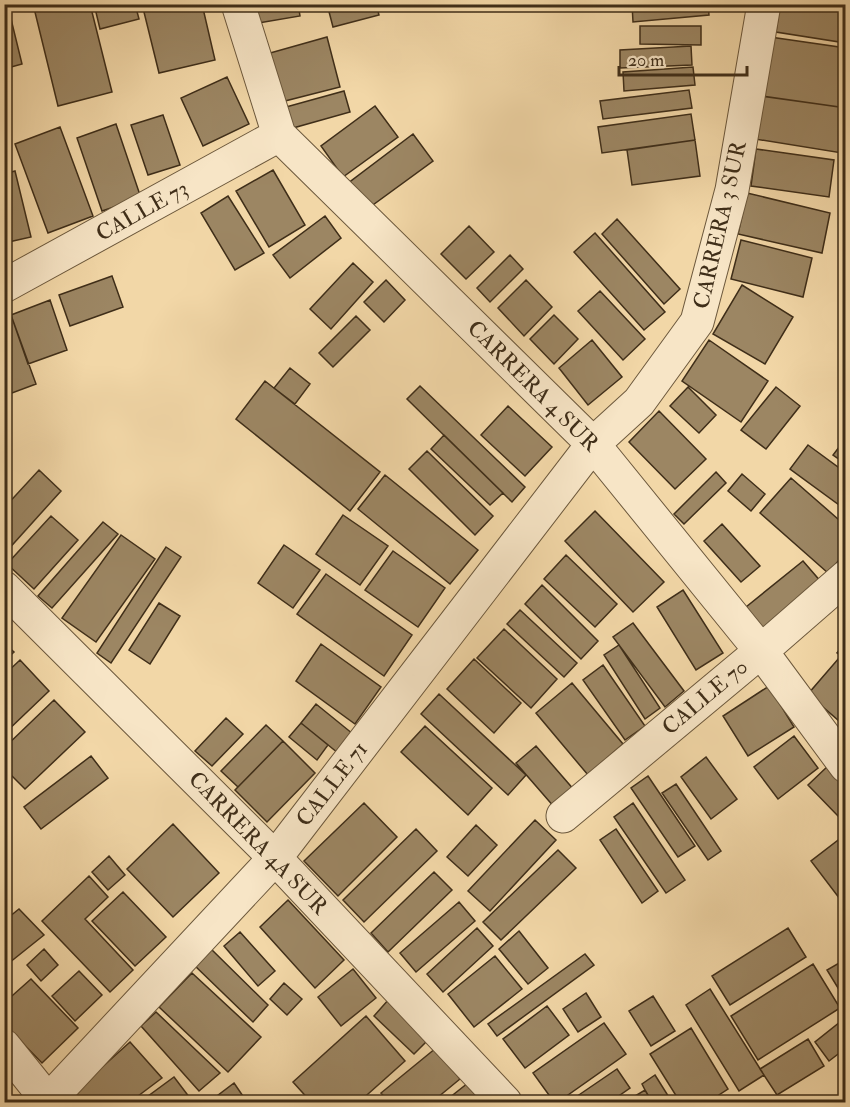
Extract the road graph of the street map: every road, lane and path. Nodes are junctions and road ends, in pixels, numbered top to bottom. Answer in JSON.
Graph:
{"nodes":[{"id":1,"x":238,"y":4,"type":"edge"},
{"id":2,"x":764,"y":4,"type":"edge"},
{"id":3,"x":279,"y":135,"type":"junction"},
{"id":4,"x":4,"y":286,"type":"edge"},
{"id":5,"x":593,"y":444,"type":"junction"},
{"id":6,"x":846,"y":577,"type":"edge"},
{"id":7,"x":4,"y":588,"type":"edge"},
{"id":8,"x":761,"y":651,"type":"junction"},
{"id":9,"x":846,"y":766,"type":"edge"},
{"id":10,"x":563,"y":816,"type":"dead end"},
{"id":11,"x":275,"y":858,"type":"junction"},
{"id":12,"x":4,"y":1046,"type":"edge"},
{"id":13,"x":48,"y":1102,"type":"edge"},
{"id":14,"x":505,"y":1102,"type":"edge"}],
"edges":[{"from":1,"to":3,"type":"street","name":"CARRERA 4 SUR"},
{"from":2,"to":5,"type":"street","name":"CARRERA 3 SUR"},
{"from":3,"to":4,"type":"street","name":"CALLE 73"},
{"from":3,"to":5,"type":"street","name":"CARRERA 4 SUR"},
{"from":5,"to":8,"type":"street","name":"CARRERA 4 SUR"},
{"from":5,"to":11,"type":"street","name":"CALLE 71"},
{"from":6,"to":8,"type":"street","name":"CALLE 70"},
{"from":7,"to":11,"type":"street","name":"CARRERA 4A SUR"},
{"from":8,"to":9,"type":"street","name":"CARRERA 4 SUR"},
{"from":8,"to":10,"type":"street","name":"CALLE 70"},
{"from":11,"to":13,"type":"street","name":"CALLE 71"},
{"from":11,"to":14,"type":"street","name":"CARRERA 4A SUR"},
{"from":12,"to":13,"type":"street"}]}
